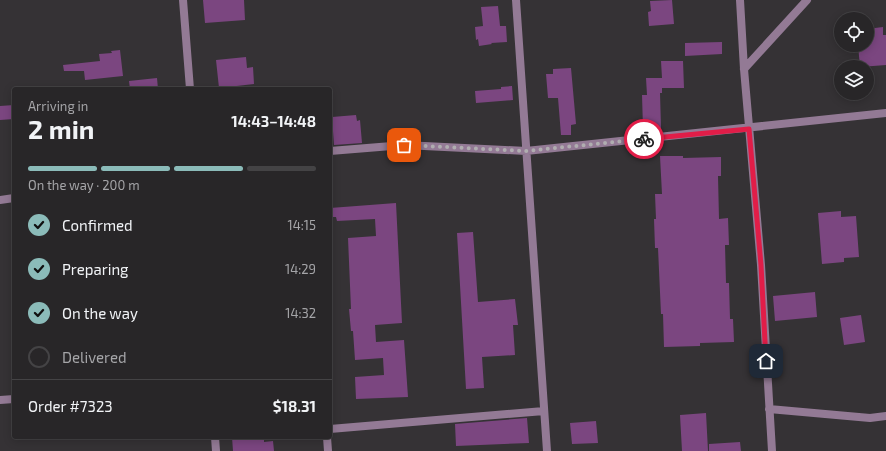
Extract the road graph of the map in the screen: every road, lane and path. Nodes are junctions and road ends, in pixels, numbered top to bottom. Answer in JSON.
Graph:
{"nodes":[{"id":1,"x":183,"y":0,"type":"edge"},
{"id":2,"x":516,"y":0,"type":"edge"},
{"id":3,"x":740,"y":0,"type":"edge"},
{"id":4,"x":807,"y":0,"type":"edge"},
{"id":5,"x":744,"y":68,"type":"junction"},
{"id":6,"x":190,"y":87,"type":"edge"},
{"id":7,"x":886,"y":113,"type":"edge"},
{"id":8,"x":749,"y":129,"type":"junction"},
{"id":9,"x":332,"y":151,"type":"edge"},
{"id":10,"x":526,"y":151,"type":"junction"},
{"id":11,"x":12,"y":198,"type":"edge"},
{"id":12,"x":0,"y":200,"type":"edge"},
{"id":13,"x":12,"y":399,"type":"edge"},
{"id":14,"x":0,"y":400,"type":"edge"},
{"id":15,"x":769,"y":409,"type":"junction"},
{"id":16,"x":544,"y":411,"type":"junction"},
{"id":17,"x":886,"y":416,"type":"edge"},
{"id":18,"x":332,"y":429,"type":"edge"},
{"id":19,"x":215,"y":439,"type":"edge"},
{"id":20,"x":327,"y":439,"type":"edge"},
{"id":21,"x":216,"y":451,"type":"edge"},
{"id":22,"x":328,"y":451,"type":"edge"},
{"id":23,"x":547,"y":451,"type":"edge"},
{"id":24,"x":772,"y":451,"type":"edge"}],
"edges":[{"from":1,"to":6,"type":"street"},
{"from":2,"to":10,"type":"street"},
{"from":3,"to":5,"type":"street"},
{"from":4,"to":5,"type":"street"},
{"from":5,"to":8,"type":"street"},
{"from":7,"to":8,"type":"street"},
{"from":8,"to":10,"type":"street"},
{"from":8,"to":15,"type":"street"},
{"from":9,"to":10,"type":"street"},
{"from":10,"to":16,"type":"street"},
{"from":11,"to":12,"type":"street"},
{"from":13,"to":14,"type":"street"},
{"from":15,"to":17,"type":"street"},
{"from":15,"to":24,"type":"street"},
{"from":16,"to":18,"type":"street"},
{"from":16,"to":23,"type":"street"},
{"from":19,"to":21,"type":"street"},
{"from":20,"to":22,"type":"street"}]}
